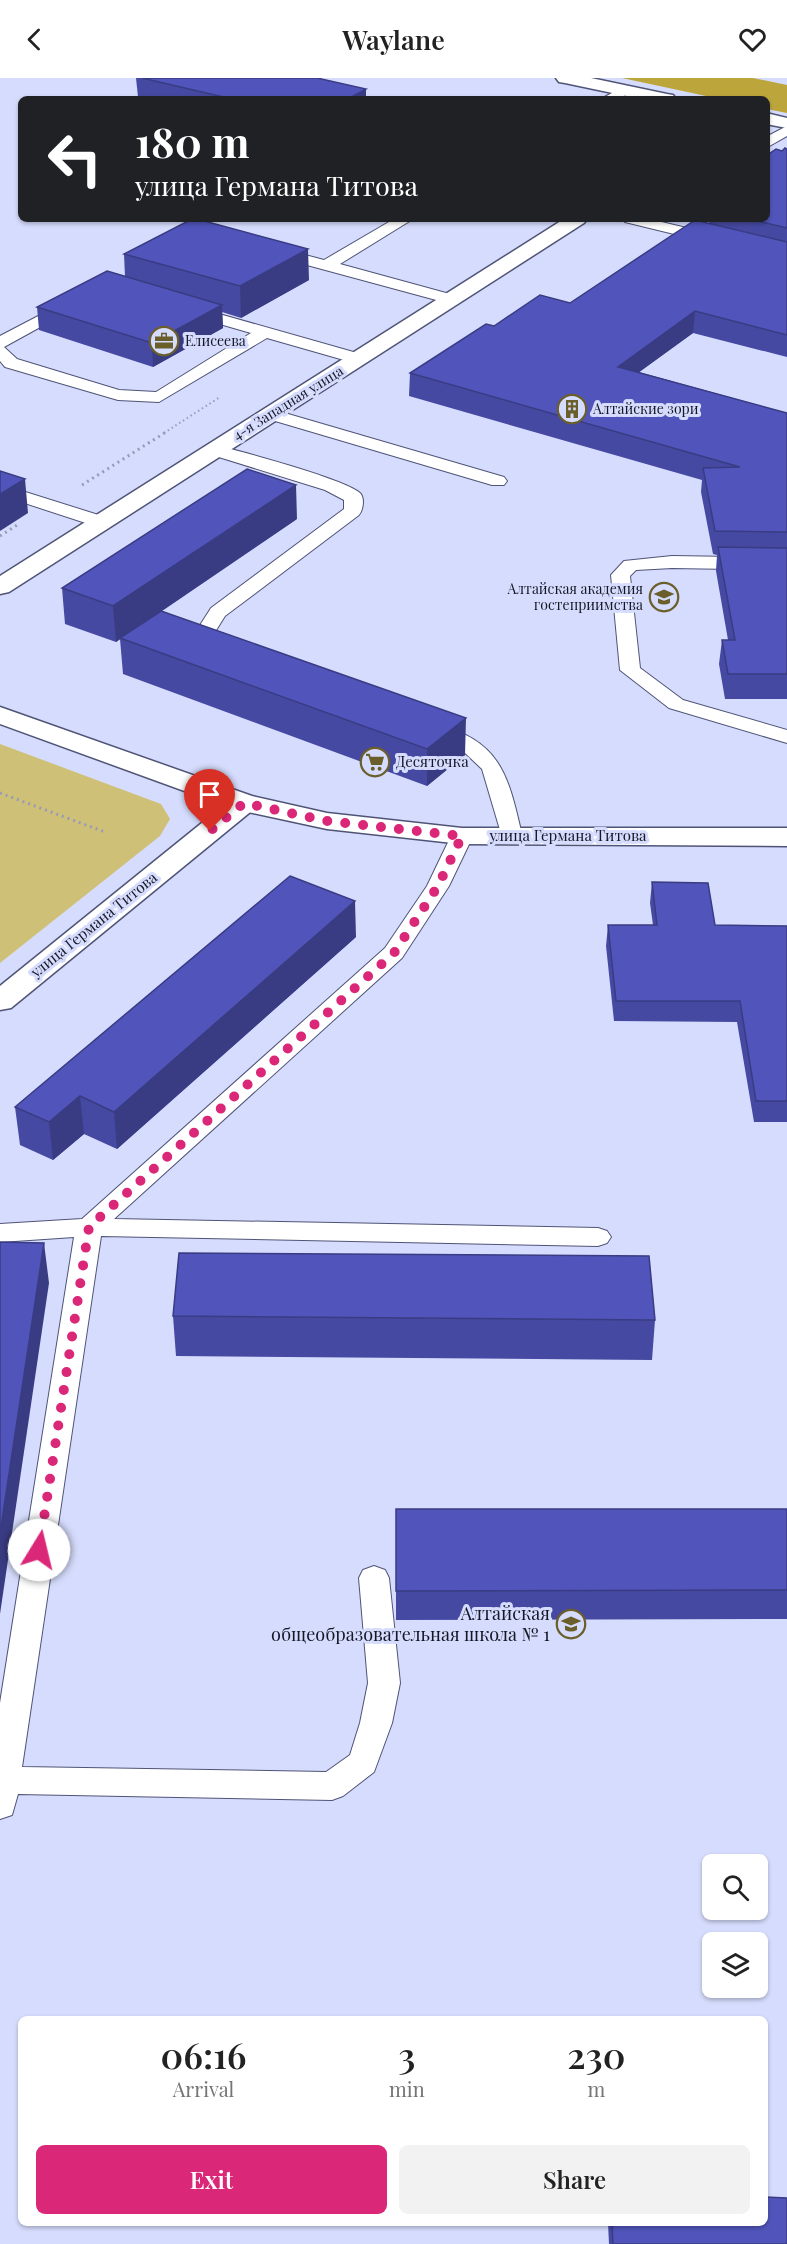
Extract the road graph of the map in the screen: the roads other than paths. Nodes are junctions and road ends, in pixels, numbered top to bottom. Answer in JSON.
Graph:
{"nodes":[{"id":1,"x":565,"y":78,"type":"edge"},
{"id":2,"x":616,"y":95,"type":"edge"},
{"id":3,"x":770,"y":119,"type":"edge"},
{"id":4,"x":787,"y":123,"type":"edge"},
{"id":5,"x":787,"y":130,"type":"edge"},
{"id":6,"x":770,"y":141,"type":"edge"},
{"id":7,"x":400,"y":222,"type":"edge"},
{"id":8,"x":572,"y":222,"type":"edge"},
{"id":9,"x":656,"y":222,"type":"edge"},
{"id":10,"x":728,"y":242,"type":"edge"},
{"id":11,"x":257,"y":248,"type":"edge"},
{"id":12,"x":326,"y":266,"type":"junction"},
{"id":13,"x":83,"y":297,"type":"edge"},
{"id":14,"x":451,"y":299,"type":"junction"},
{"id":15,"x":179,"y":308,"type":"edge"},
{"id":16,"x":265,"y":332,"type":"junction"},
{"id":17,"x":0,"y":343,"type":"edge"},
{"id":18,"x":0,"y":351,"type":"edge"},
{"id":19,"x":358,"y":358,"type":"junction"},
{"id":20,"x":271,"y":414,"type":"junction"},
{"id":21,"x":214,"y":450,"type":"junction"},
{"id":22,"x":498,"y":481,"type":"dead end"},
{"id":23,"x":0,"y":489,"type":"edge"},
{"id":24,"x":101,"y":522,"type":"junction"},
{"id":25,"x":787,"y":564,"type":"edge"},
{"id":26,"x":0,"y":587,"type":"edge"},
{"id":27,"x":244,"y":661,"type":"edge"},
{"id":28,"x":0,"y":715,"type":"edge"},
{"id":29,"x":420,"y":724,"type":"edge"},
{"id":30,"x":787,"y":737,"type":"edge"},
{"id":31,"x":244,"y":803,"type":"junction"},
{"id":32,"x":462,"y":836,"type":"junction"},
{"id":33,"x":511,"y":836,"type":"junction"},
{"id":34,"x":787,"y":837,"type":"edge"},
{"id":35,"x":0,"y":1001,"type":"edge"},
{"id":36,"x":89,"y":1227,"type":"junction"},
{"id":37,"x":0,"y":1233,"type":"edge"},
{"id":38,"x":598,"y":1237,"type":"dead end"},
{"id":39,"x":374,"y":1578,"type":"dead end"},
{"id":40,"x":1,"y":1789,"type":"edge"}],
"edges":[{"from":1,"to":2,"type":"street"},
{"from":3,"to":4,"type":"street"},
{"from":5,"to":6,"type":"lane"},
{"from":7,"to":12,"type":"lane"},
{"from":8,"to":14,"type":"street","name":"4-я Западная улица"},
{"from":9,"to":10,"type":"lane"},
{"from":11,"to":12,"type":"lane"},
{"from":12,"to":14,"type":"lane"},
{"from":13,"to":17,"type":"lane"},
{"from":14,"to":19,"type":"street","name":"4-я Западная улица"},
{"from":15,"to":16,"type":"lane"},
{"from":16,"to":18,"type":"lane"},
{"from":16,"to":19,"type":"lane"},
{"from":19,"to":20,"type":"street","name":"4-я Западная улица"},
{"from":20,"to":21,"type":"street","name":"4-я Западная улица"},
{"from":20,"to":22,"type":"lane"},
{"from":21,"to":24,"type":"street","name":"4-я Западная улица"},
{"from":21,"to":27,"type":"lane"},
{"from":23,"to":24,"type":"lane"},
{"from":24,"to":26,"type":"street","name":"4-я Западная улица"},
{"from":25,"to":30,"type":"lane"},
{"from":28,"to":31,"type":"street","name":"улица Германа Титова"},
{"from":29,"to":33,"type":"lane"},
{"from":31,"to":32,"type":"street","name":"улица Германа Титова"},
{"from":31,"to":35,"type":"street","name":"улица Германа Титова"},
{"from":32,"to":33,"type":"street","name":"улица Германа Титова"},
{"from":32,"to":36,"type":"lane"},
{"from":33,"to":34,"type":"street","name":"улица Германа Титова"},
{"from":36,"to":37,"type":"lane"},
{"from":36,"to":38,"type":"lane"},
{"from":36,"to":40,"type":"lane"},
{"from":39,"to":40,"type":"lane"}]}
